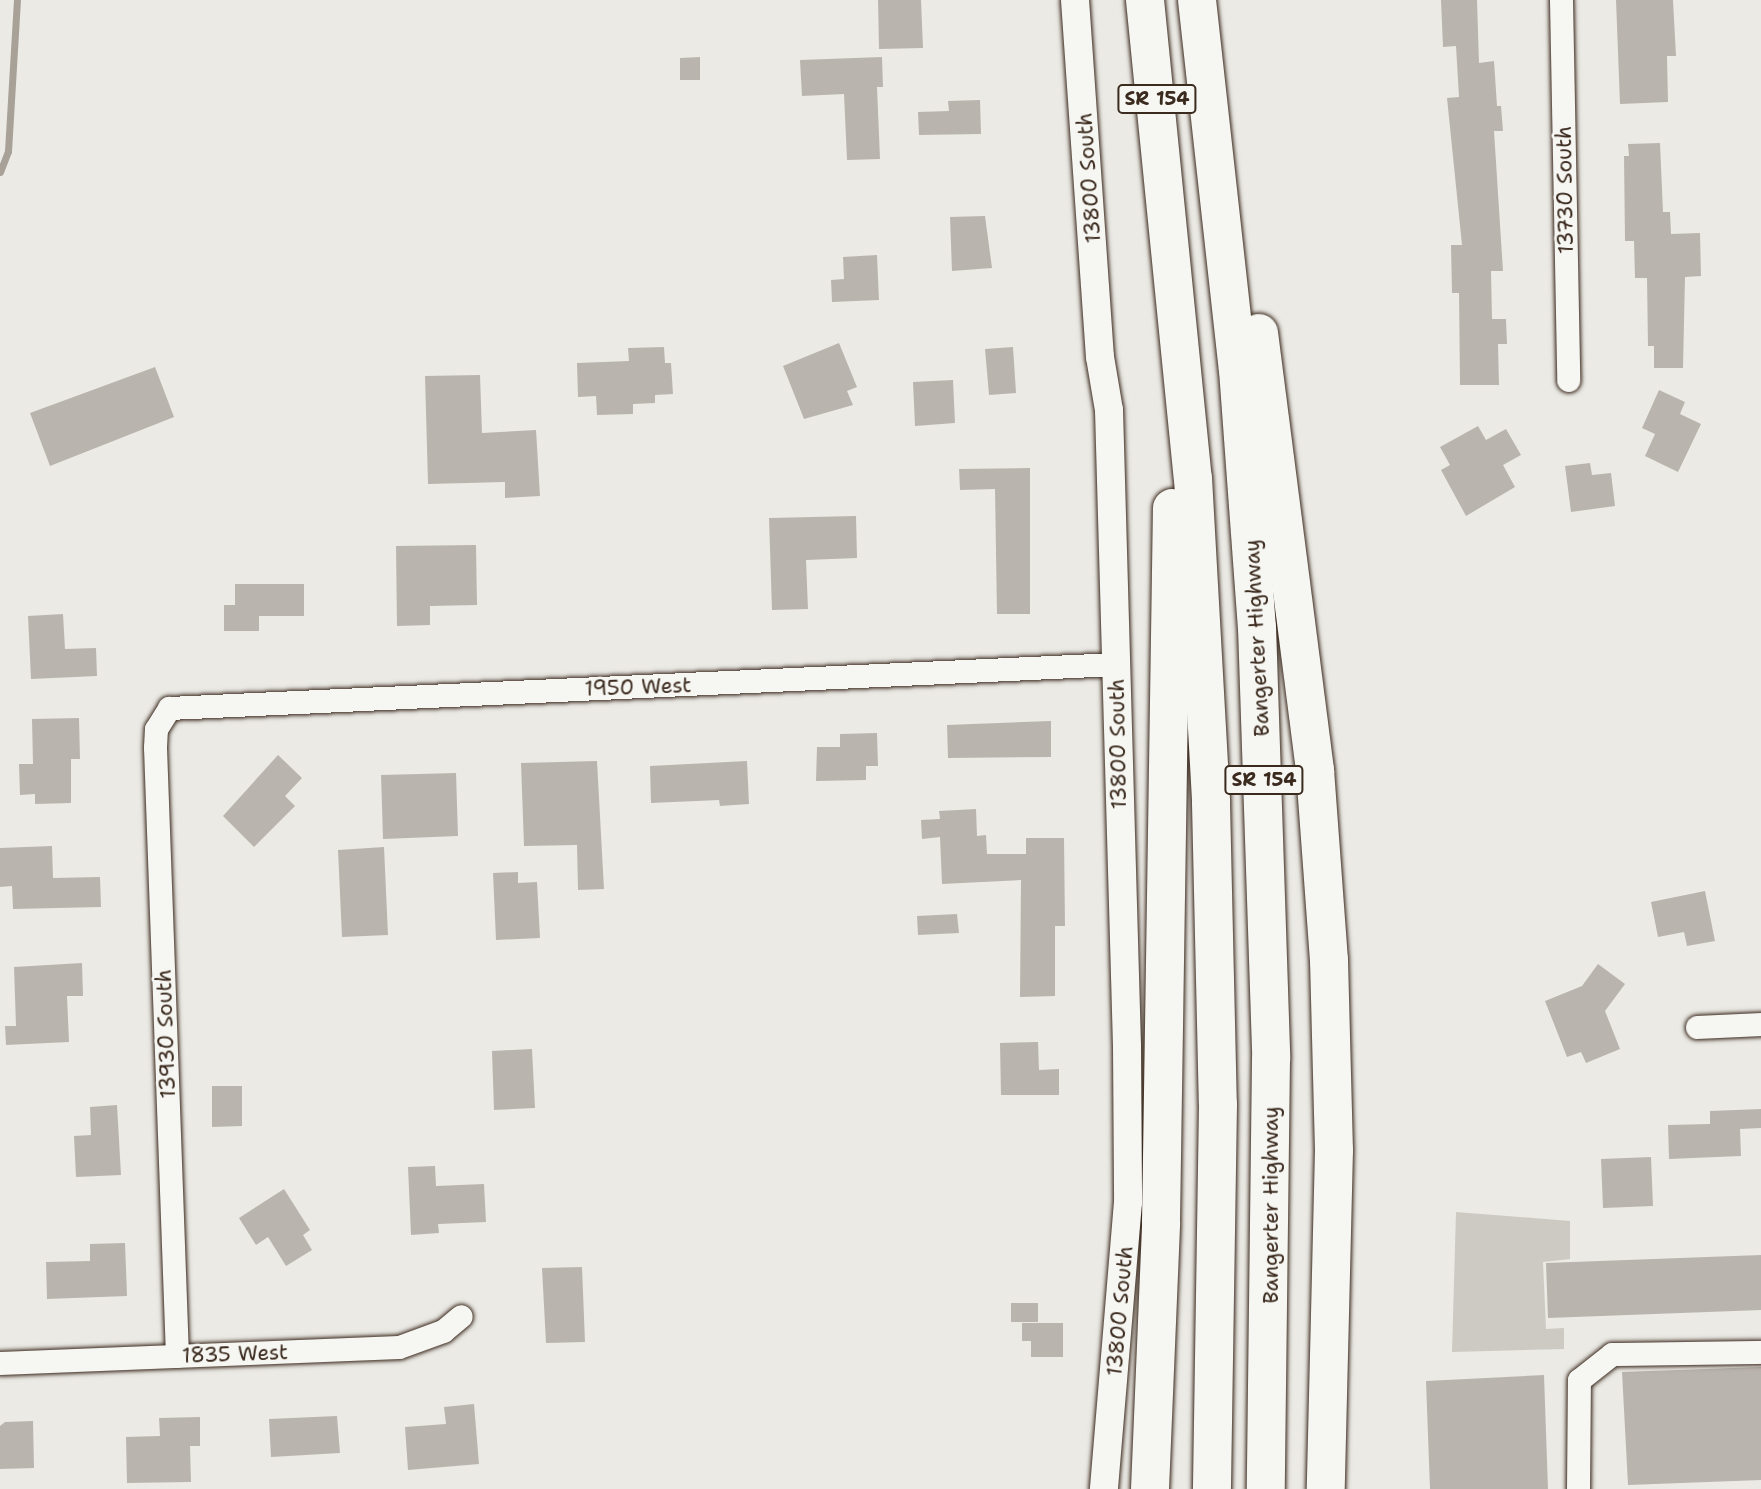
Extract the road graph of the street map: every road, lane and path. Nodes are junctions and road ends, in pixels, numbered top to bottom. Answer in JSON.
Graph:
{"nodes":[{"id":1,"x":1074,"y":0,"type":"edge"},
{"id":2,"x":1145,"y":0,"type":"edge"},
{"id":3,"x":1197,"y":0,"type":"edge"},
{"id":4,"x":1561,"y":0,"type":"edge"},
{"id":5,"x":1206,"y":74,"type":"junction"},
{"id":6,"x":1168,"y":198,"type":"junction"},
{"id":7,"x":1568,"y":380,"type":"dead end"},
{"id":8,"x":1116,"y":664,"type":"junction"},
{"id":9,"x":162,"y":714,"type":"joint"},
{"id":10,"x":1761,"y":1024,"type":"edge"},
{"id":11,"x":1697,"y":1027,"type":"dead end"},
{"id":12,"x":461,"y":1316,"type":"dead end"},
{"id":13,"x":1761,"y":1352,"type":"edge"},
{"id":14,"x":177,"y":1356,"type":"junction"},
{"id":15,"x":0,"y":1363,"type":"edge"},
{"id":16,"x":1104,"y":1489,"type":"edge"},
{"id":17,"x":1150,"y":1489,"type":"edge"},
{"id":18,"x":1212,"y":1489,"type":"edge"},
{"id":19,"x":1266,"y":1489,"type":"edge"},
{"id":20,"x":1326,"y":1489,"type":"edge"},
{"id":21,"x":1578,"y":1489,"type":"edge"}],
"edges":[{"from":1,"to":8,"type":"street","name":"13800 South"},
{"from":2,"to":6,"type":"highway","number":"SR 154"},
{"from":3,"to":5,"type":"highway","name":"Bangerter Highway","number":"SR 154"},
{"from":4,"to":7,"type":"street","name":"13730 South"},
{"from":5,"to":19,"type":"highway","name":"Bangerter Highway","number":"SR 154"},
{"from":5,"to":20,"type":"highway"},
{"from":6,"to":17,"type":"highway"},
{"from":6,"to":18,"type":"highway","number":"SR 154"},
{"from":8,"to":9,"type":"street","name":"1950 West"},
{"from":8,"to":16,"type":"street","name":"13800 South"},
{"from":9,"to":14,"type":"street","name":"13930 South"},
{"from":10,"to":11,"type":"street"},
{"from":12,"to":14,"type":"street","name":"1835 West"},
{"from":13,"to":21,"type":"street"},
{"from":14,"to":15,"type":"street","name":"1835 West"}]}
